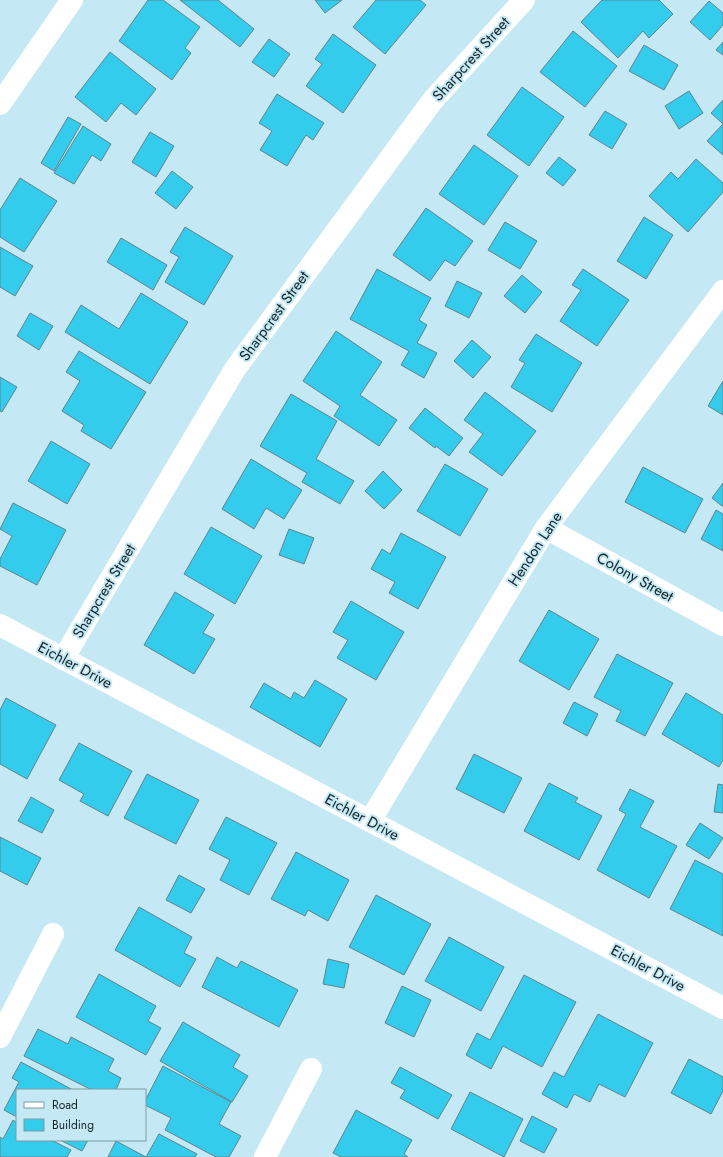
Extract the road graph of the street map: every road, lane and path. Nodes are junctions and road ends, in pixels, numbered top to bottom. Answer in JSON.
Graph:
{"nodes":[{"id":1,"x":72,"y":0,"type":"edge"},
{"id":2,"x":524,"y":0,"type":"edge"},
{"id":3,"x":0,"y":104,"type":"edge"},
{"id":4,"x":723,"y":291,"type":"edge"},
{"id":5,"x":546,"y":528,"type":"junction"},
{"id":6,"x":0,"y":625,"type":"edge"},
{"id":7,"x":723,"y":626,"type":"edge"},
{"id":8,"x":64,"y":659,"type":"junction"},
{"id":9,"x":370,"y":821,"type":"junction"},
{"id":10,"x":54,"y":934,"type":"dead end"},
{"id":11,"x":723,"y":1008,"type":"edge"},
{"id":12,"x":0,"y":1037,"type":"edge"},
{"id":13,"x":311,"y":1069,"type":"dead end"},
{"id":14,"x":265,"y":1157,"type":"edge"}],
"edges":[{"from":1,"to":3,"type":"street"},
{"from":2,"to":8,"type":"street","name":"Sharpcrest Street"},
{"from":4,"to":5,"type":"street","name":"Hendon Lane"},
{"from":5,"to":7,"type":"street","name":"Colony Street"},
{"from":5,"to":9,"type":"street","name":"Hendon Lane"},
{"from":6,"to":8,"type":"street","name":"Eichler Drive"},
{"from":8,"to":9,"type":"street","name":"Eichler Drive"},
{"from":9,"to":11,"type":"street","name":"Eichler Drive"},
{"from":10,"to":12,"type":"street"},
{"from":13,"to":14,"type":"street"}]}
